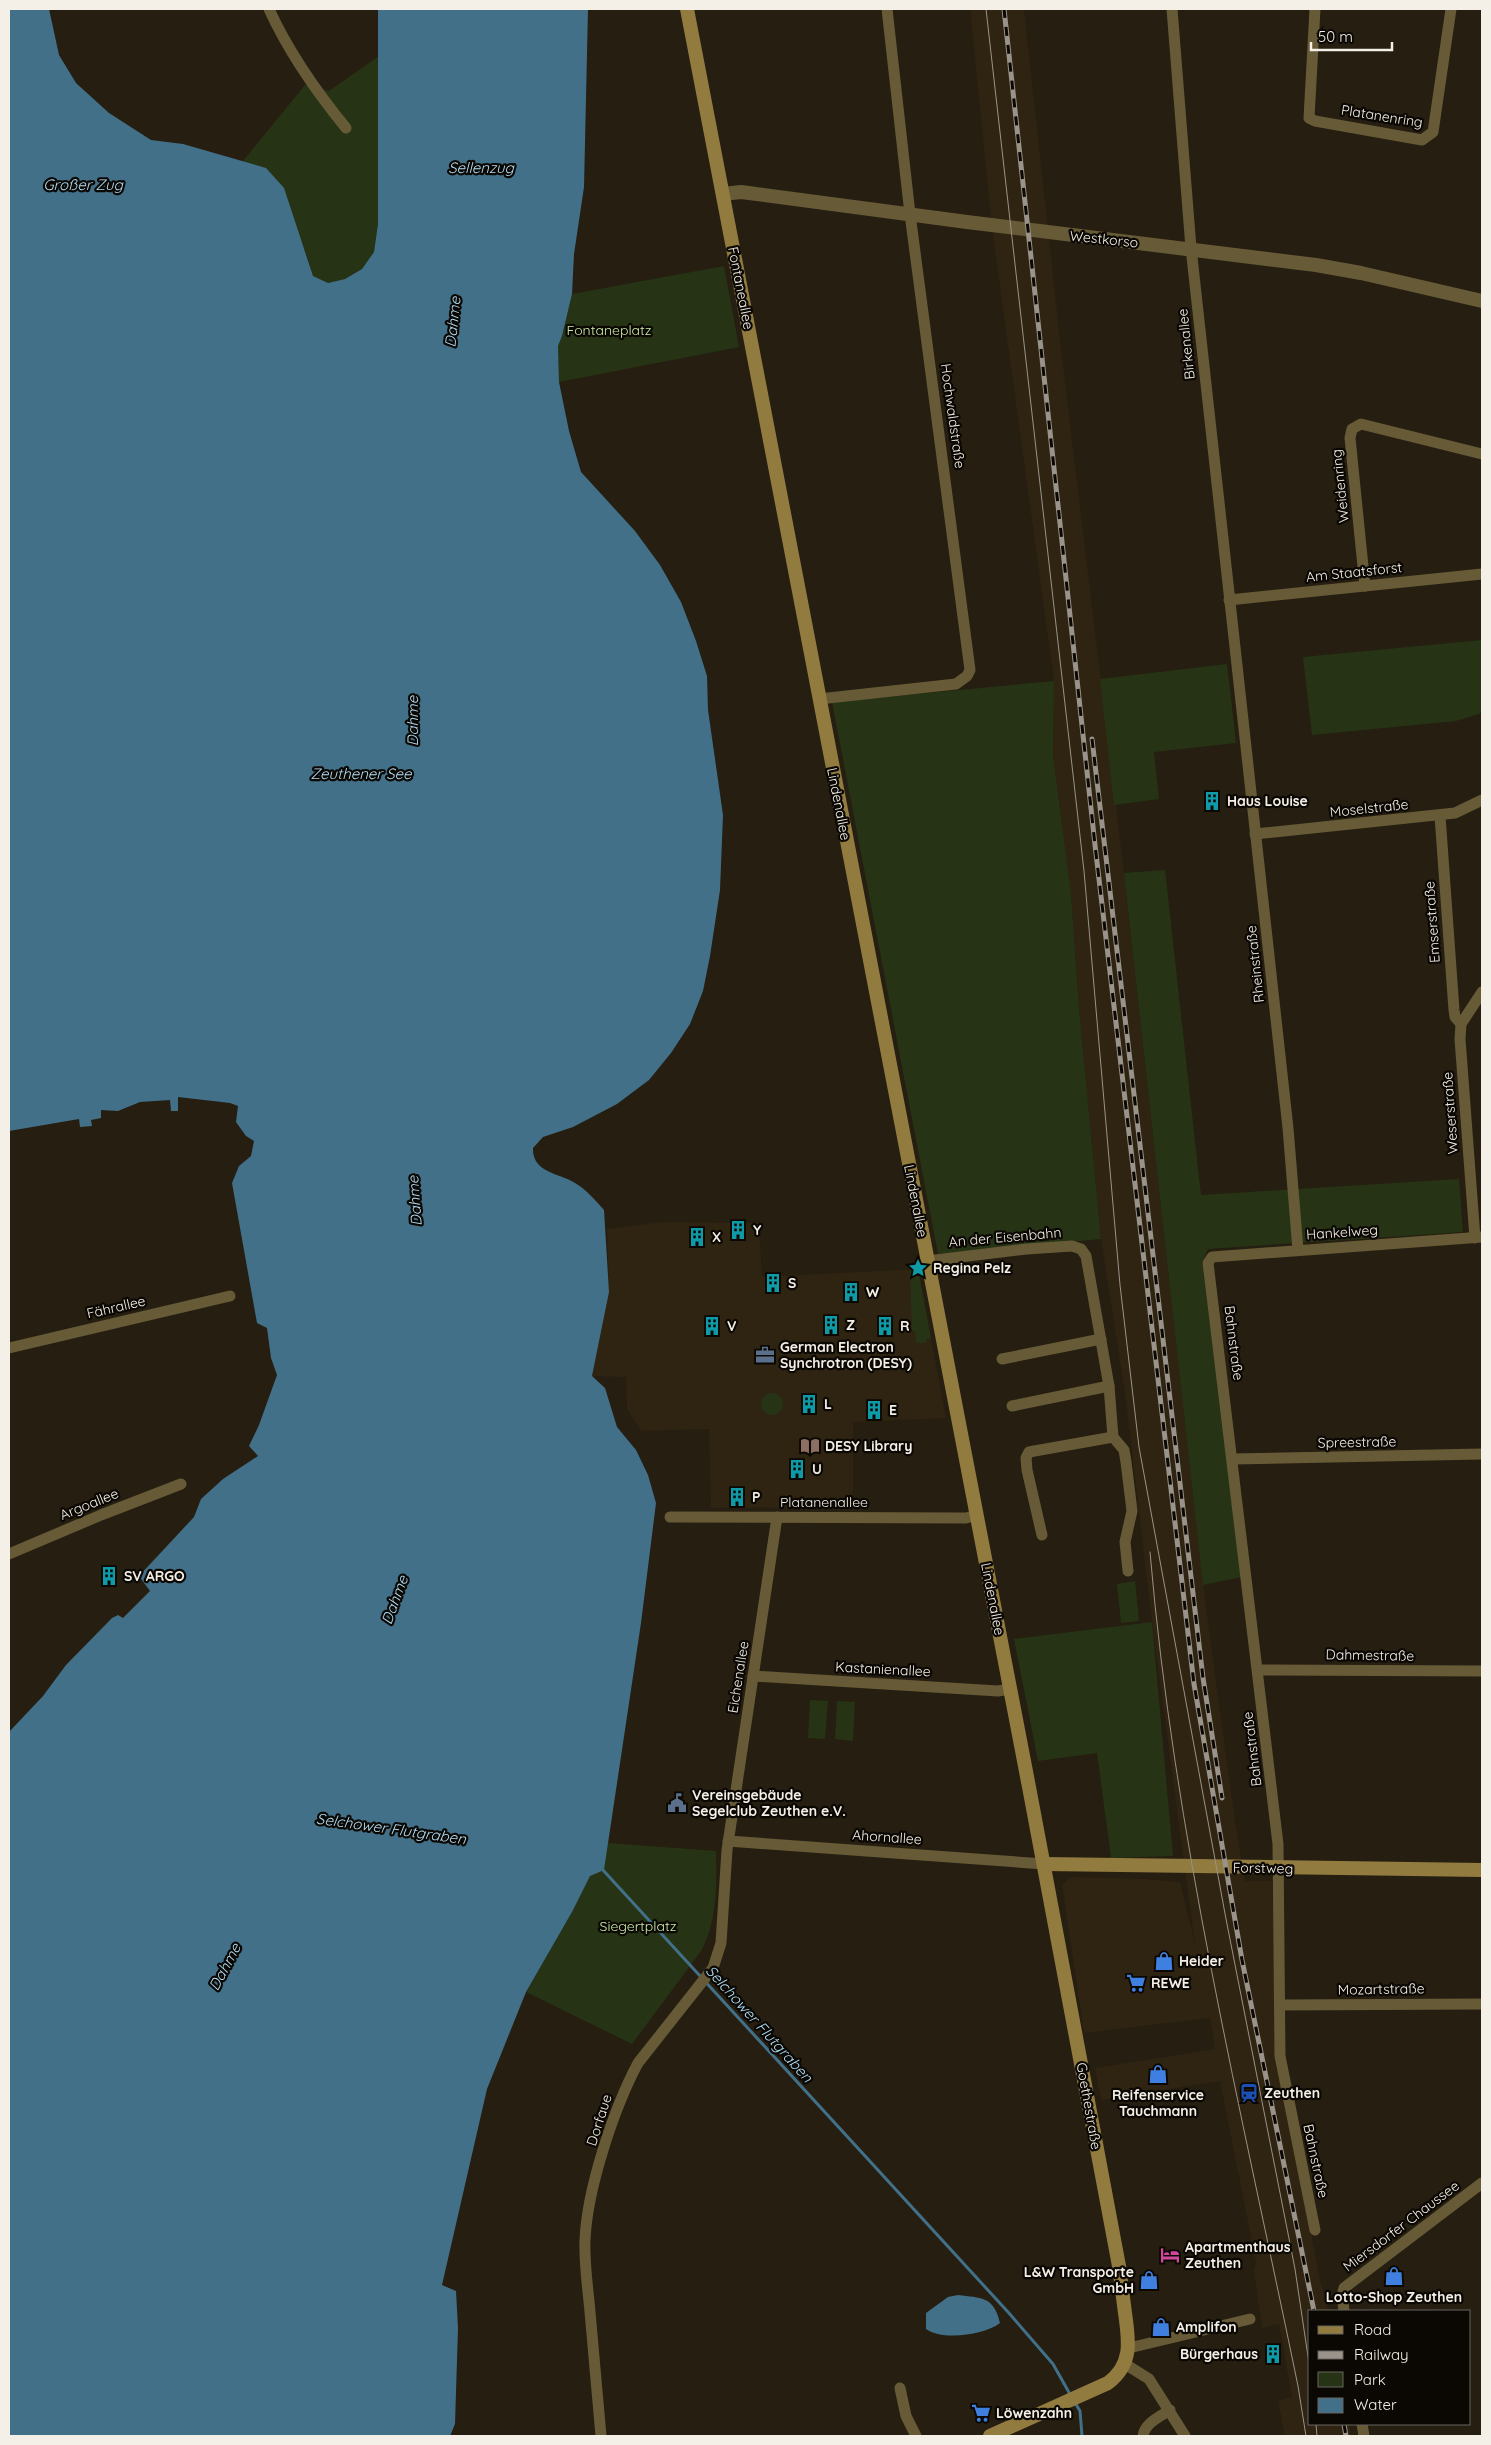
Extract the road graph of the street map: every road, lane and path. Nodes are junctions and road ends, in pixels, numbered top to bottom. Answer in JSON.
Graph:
{"nodes":[{"id":1,"x":269,"y":9,"type":"edge"},
{"id":2,"x":687,"y":9,"type":"edge"},
{"id":3,"x":887,"y":9,"type":"edge"},
{"id":4,"x":1172,"y":9,"type":"edge"},
{"id":5,"x":1315,"y":9,"type":"edge"},
{"id":6,"x":1451,"y":9,"type":"edge"},
{"id":7,"x":346,"y":128,"type":"dead end"},
{"id":8,"x":723,"y":194,"type":"junction"},
{"id":9,"x":910,"y":214,"type":"junction"},
{"id":10,"x":1191,"y":248,"type":"junction"},
{"id":11,"x":1482,"y":301,"type":"edge"},
{"id":12,"x":1482,"y":454,"type":"edge"},
{"id":13,"x":794,"y":568,"type":"joint"},
{"id":14,"x":1482,"y":574,"type":"edge"},
{"id":15,"x":1366,"y":586,"type":"junction"},
{"id":16,"x":1229,"y":600,"type":"junction"},
{"id":17,"x":1237,"y":675,"type":"joint"},
{"id":18,"x":819,"y":700,"type":"junction"},
{"id":19,"x":1482,"y":800,"type":"edge"},
{"id":20,"x":1440,"y":816,"type":"junction"},
{"id":21,"x":1255,"y":834,"type":"junction"},
{"id":22,"x":1482,"y":992,"type":"edge"},
{"id":23,"x":1461,"y":1024,"type":"junction"},
{"id":24,"x":1478,"y":1238,"type":"edge"},
{"id":25,"x":1298,"y":1250,"type":"junction"},
{"id":26,"x":927,"y":1261,"type":"junction"},
{"id":27,"x":1208,"y":1263,"type":"joint"},
{"id":28,"x":230,"y":1296,"type":"dead end"},
{"id":29,"x":1101,"y":1339,"type":"junction"},
{"id":30,"x":9,"y":1348,"type":"edge"},
{"id":31,"x":1002,"y":1359,"type":"dead end"},
{"id":32,"x":1109,"y":1386,"type":"junction"},
{"id":33,"x":1012,"y":1406,"type":"dead end"},
{"id":34,"x":1113,"y":1437,"type":"junction"},
{"id":35,"x":1482,"y":1454,"type":"edge"},
{"id":36,"x":1232,"y":1459,"type":"junction"},
{"id":37,"x":181,"y":1484,"type":"dead end"},
{"id":38,"x":976,"y":1515,"type":"junction"},
{"id":39,"x":670,"y":1517,"type":"dead end"},
{"id":40,"x":777,"y":1517,"type":"junction"},
{"id":41,"x":1042,"y":1535,"type":"dead end"},
{"id":42,"x":9,"y":1554,"type":"edge"},
{"id":43,"x":1128,"y":1571,"type":"dead end"},
{"id":44,"x":1258,"y":1670,"type":"junction"},
{"id":45,"x":1482,"y":1671,"type":"edge"},
{"id":46,"x":753,"y":1676,"type":"junction"},
{"id":47,"x":1010,"y":1689,"type":"junction"},
{"id":48,"x":728,"y":1841,"type":"junction"},
{"id":49,"x":1044,"y":1864,"type":"junction"},
{"id":50,"x":1278,"y":1868,"type":"junction"},
{"id":51,"x":1482,"y":1870,"type":"edge"},
{"id":52,"x":1482,"y":2004,"type":"edge"},
{"id":53,"x":1280,"y":2005,"type":"junction"},
{"id":54,"x":1482,"y":2183,"type":"edge"},
{"id":55,"x":1316,"y":2230,"type":"dead end"},
{"id":56,"x":1344,"y":2310,"type":"edge"},
{"id":57,"x":1250,"y":2319,"type":"dead end"},
{"id":58,"x":1129,"y":2348,"type":"junction"},
{"id":59,"x":1125,"y":2364,"type":"junction"},
{"id":60,"x":900,"y":2388,"type":"dead end"},
{"id":61,"x":1170,"y":2410,"type":"junction"},
{"id":62,"x":600,"y":2436,"type":"edge"},
{"id":63,"x":916,"y":2436,"type":"edge"},
{"id":64,"x":990,"y":2436,"type":"edge"},
{"id":65,"x":1143,"y":2436,"type":"edge"},
{"id":66,"x":1185,"y":2436,"type":"edge"}],
"edges":[{"from":1,"to":7,"type":"street"},
{"from":2,"to":8,"type":"main road","name":"Fontaneallee"},
{"from":3,"to":9,"type":"street","name":"Hochwaldstraße"},
{"from":4,"to":10,"type":"street","name":"Birkenallee"},
{"from":5,"to":6,"type":"street","name":"Platanenring"},
{"from":8,"to":9,"type":"street","name":"Westkorso"},
{"from":8,"to":13,"type":"main road","name":"Fontaneallee"},
{"from":9,"to":10,"type":"street","name":"Westkorso"},
{"from":9,"to":18,"type":"street","name":"Hochwaldstraße"},
{"from":10,"to":11,"type":"street","name":"Westkorso"},
{"from":10,"to":16,"type":"street","name":"Birkenallee"},
{"from":12,"to":15,"type":"street","name":"Weidenring"},
{"from":13,"to":18,"type":"main road","name":"Lindenallee"},
{"from":14,"to":15,"type":"street","name":"Am Staatsforst"},
{"from":15,"to":16,"type":"street","name":"Am Staatsforst"},
{"from":16,"to":17,"type":"street","name":"Birkenallee"},
{"from":17,"to":21,"type":"street","name":"Rheinstraße"},
{"from":18,"to":26,"type":"main road","name":"Lindenallee"},
{"from":19,"to":20,"type":"street","name":"Moselstraße"},
{"from":20,"to":21,"type":"street","name":"Moselstraße"},
{"from":20,"to":23,"type":"street","name":"Emserstraße"},
{"from":21,"to":25,"type":"street","name":"Rheinstraße"},
{"from":22,"to":23,"type":"street"},
{"from":23,"to":24,"type":"street","name":"Weserstraße"},
{"from":24,"to":25,"type":"street","name":"Hankelweg"},
{"from":25,"to":27,"type":"street","name":"Hankelweg"},
{"from":26,"to":29,"type":"street","name":"An der Eisenbahn"},
{"from":26,"to":38,"type":"main road","name":"Lindenallee"},
{"from":27,"to":36,"type":"street","name":"Bahnstraße"},
{"from":28,"to":30,"type":"street","name":"Fährallee"},
{"from":29,"to":31,"type":"street"},
{"from":29,"to":32,"type":"street","name":"An der Eisenbahn"},
{"from":32,"to":33,"type":"street"},
{"from":32,"to":34,"type":"street","name":"An der Eisenbahn"},
{"from":34,"to":41,"type":"street"},
{"from":34,"to":43,"type":"street","name":"An der Eisenbahn"},
{"from":35,"to":36,"type":"street","name":"Spreestraße"},
{"from":36,"to":44,"type":"street","name":"Bahnstraße"},
{"from":37,"to":42,"type":"street","name":"Argoallee"},
{"from":38,"to":40,"type":"street","name":"Platanenallee"},
{"from":38,"to":47,"type":"main road","name":"Lindenallee"},
{"from":39,"to":40,"type":"street","name":"Platanenallee"},
{"from":40,"to":46,"type":"street","name":"Eichenallee"},
{"from":44,"to":45,"type":"street","name":"Dahmestraße"},
{"from":44,"to":50,"type":"street","name":"Bahnstraße"},
{"from":46,"to":47,"type":"street","name":"Kastanienallee"},
{"from":46,"to":48,"type":"street","name":"Eichenallee"},
{"from":47,"to":49,"type":"main road","name":"Lindenallee"},
{"from":48,"to":49,"type":"street","name":"Ahornallee"},
{"from":48,"to":62,"type":"street","name":"Dorfaue"},
{"from":49,"to":50,"type":"main road","name":"Forstweg"},
{"from":49,"to":58,"type":"main road","name":"Goethestraße"},
{"from":50,"to":51,"type":"main road","name":"Forstweg"},
{"from":50,"to":53,"type":"street","name":"Bahnstraße"},
{"from":52,"to":53,"type":"street","name":"Mozartstraße"},
{"from":53,"to":55,"type":"street","name":"Bahnstraße"},
{"from":54,"to":56,"type":"street","name":"Miersdorfer Chaussee"},
{"from":57,"to":58,"type":"street"},
{"from":58,"to":59,"type":"main road","name":"Goethestraße"},
{"from":59,"to":61,"type":"street"},
{"from":59,"to":64,"type":"main road","name":"Goethestraße"},
{"from":60,"to":63,"type":"street"},
{"from":61,"to":65,"type":"street"},
{"from":61,"to":66,"type":"street"}]}
